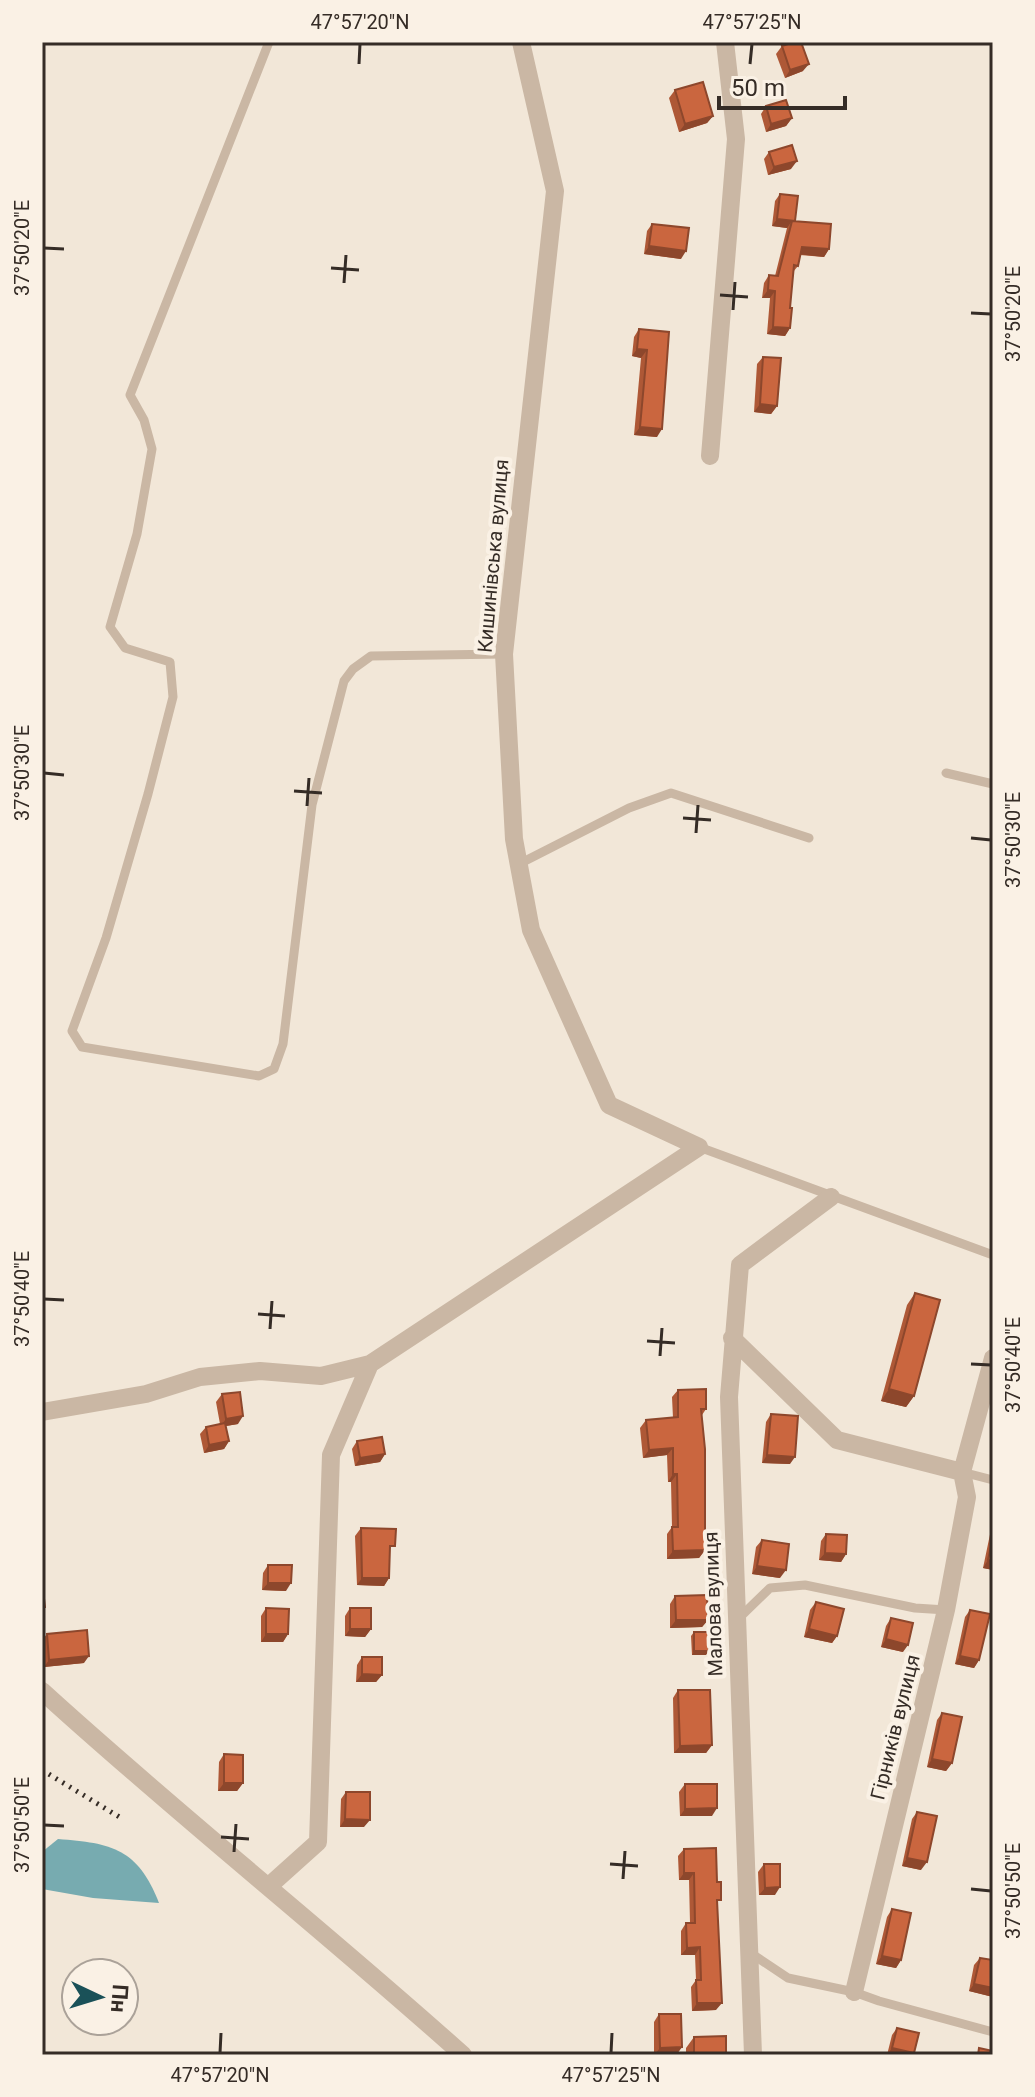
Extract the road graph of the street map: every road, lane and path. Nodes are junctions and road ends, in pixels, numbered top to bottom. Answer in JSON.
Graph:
{"nodes":[{"id":1,"x":269,"y":42,"type":"edge"},
{"id":2,"x":521,"y":42,"type":"edge"},
{"id":3,"x":725,"y":42,"type":"edge"},
{"id":4,"x":710,"y":456,"type":"dead end"},
{"id":5,"x":504,"y":654,"type":"junction"},
{"id":6,"x":946,"y":773,"type":"dead end"},
{"id":7,"x":993,"y":784,"type":"edge"},
{"id":8,"x":809,"y":838,"type":"dead end"},
{"id":9,"x":519,"y":864,"type":"junction"},
{"id":10,"x":699,"y":1147,"type":"junction"},
{"id":11,"x":831,"y":1197,"type":"junction"},
{"id":12,"x":993,"y":1255,"type":"edge"},
{"id":13,"x":732,"y":1338,"type":"junction"},
{"id":14,"x":993,"y":1358,"type":"edge"},
{"id":15,"x":370,"y":1364,"type":"junction"},
{"id":16,"x":42,"y":1412,"type":"edge"},
{"id":17,"x":962,"y":1472,"type":"junction"},
{"id":18,"x":993,"y":1480,"type":"edge"},
{"id":19,"x":946,"y":1610,"type":"junction"},
{"id":20,"x":735,"y":1621,"type":"junction"},
{"id":21,"x":42,"y":1691,"type":"edge"},
{"id":22,"x":269,"y":1886,"type":"junction"},
{"id":23,"x":749,"y":1952,"type":"junction"},
{"id":24,"x":854,"y":1992,"type":"junction"},
{"id":25,"x":993,"y":2032,"type":"edge"},
{"id":26,"x":463,"y":2055,"type":"edge"},
{"id":27,"x":753,"y":2055,"type":"edge"}],
"edges":[{"from":1,"to":5,"type":"lane"},
{"from":2,"to":5,"type":"street","name":"Кишинівська вулиця"},
{"from":3,"to":4,"type":"street"},
{"from":5,"to":9,"type":"street","name":"Кишинівська вулиця"},
{"from":6,"to":7,"type":"lane"},
{"from":8,"to":9,"type":"lane"},
{"from":9,"to":10,"type":"street","name":"Кишинівська вулиця"},
{"from":10,"to":11,"type":"lane"},
{"from":10,"to":15,"type":"street"},
{"from":11,"to":12,"type":"lane"},
{"from":11,"to":13,"type":"street","name":"Малова вулиця"},
{"from":13,"to":17,"type":"street"},
{"from":13,"to":20,"type":"street","name":"Малова вулиця"},
{"from":14,"to":17,"type":"street","name":"Гірників вулиця"},
{"from":15,"to":16,"type":"street"},
{"from":15,"to":22,"type":"street"},
{"from":17,"to":18,"type":"lane"},
{"from":17,"to":19,"type":"street","name":"Гірників вулиця"},
{"from":19,"to":20,"type":"lane"},
{"from":19,"to":24,"type":"street","name":"Гірників вулиця"},
{"from":20,"to":23,"type":"street","name":"Малова вулиця"},
{"from":21,"to":22,"type":"street"},
{"from":22,"to":26,"type":"street"},
{"from":23,"to":24,"type":"lane"},
{"from":23,"to":27,"type":"street","name":"Малова вулиця"},
{"from":24,"to":25,"type":"lane"}]}
